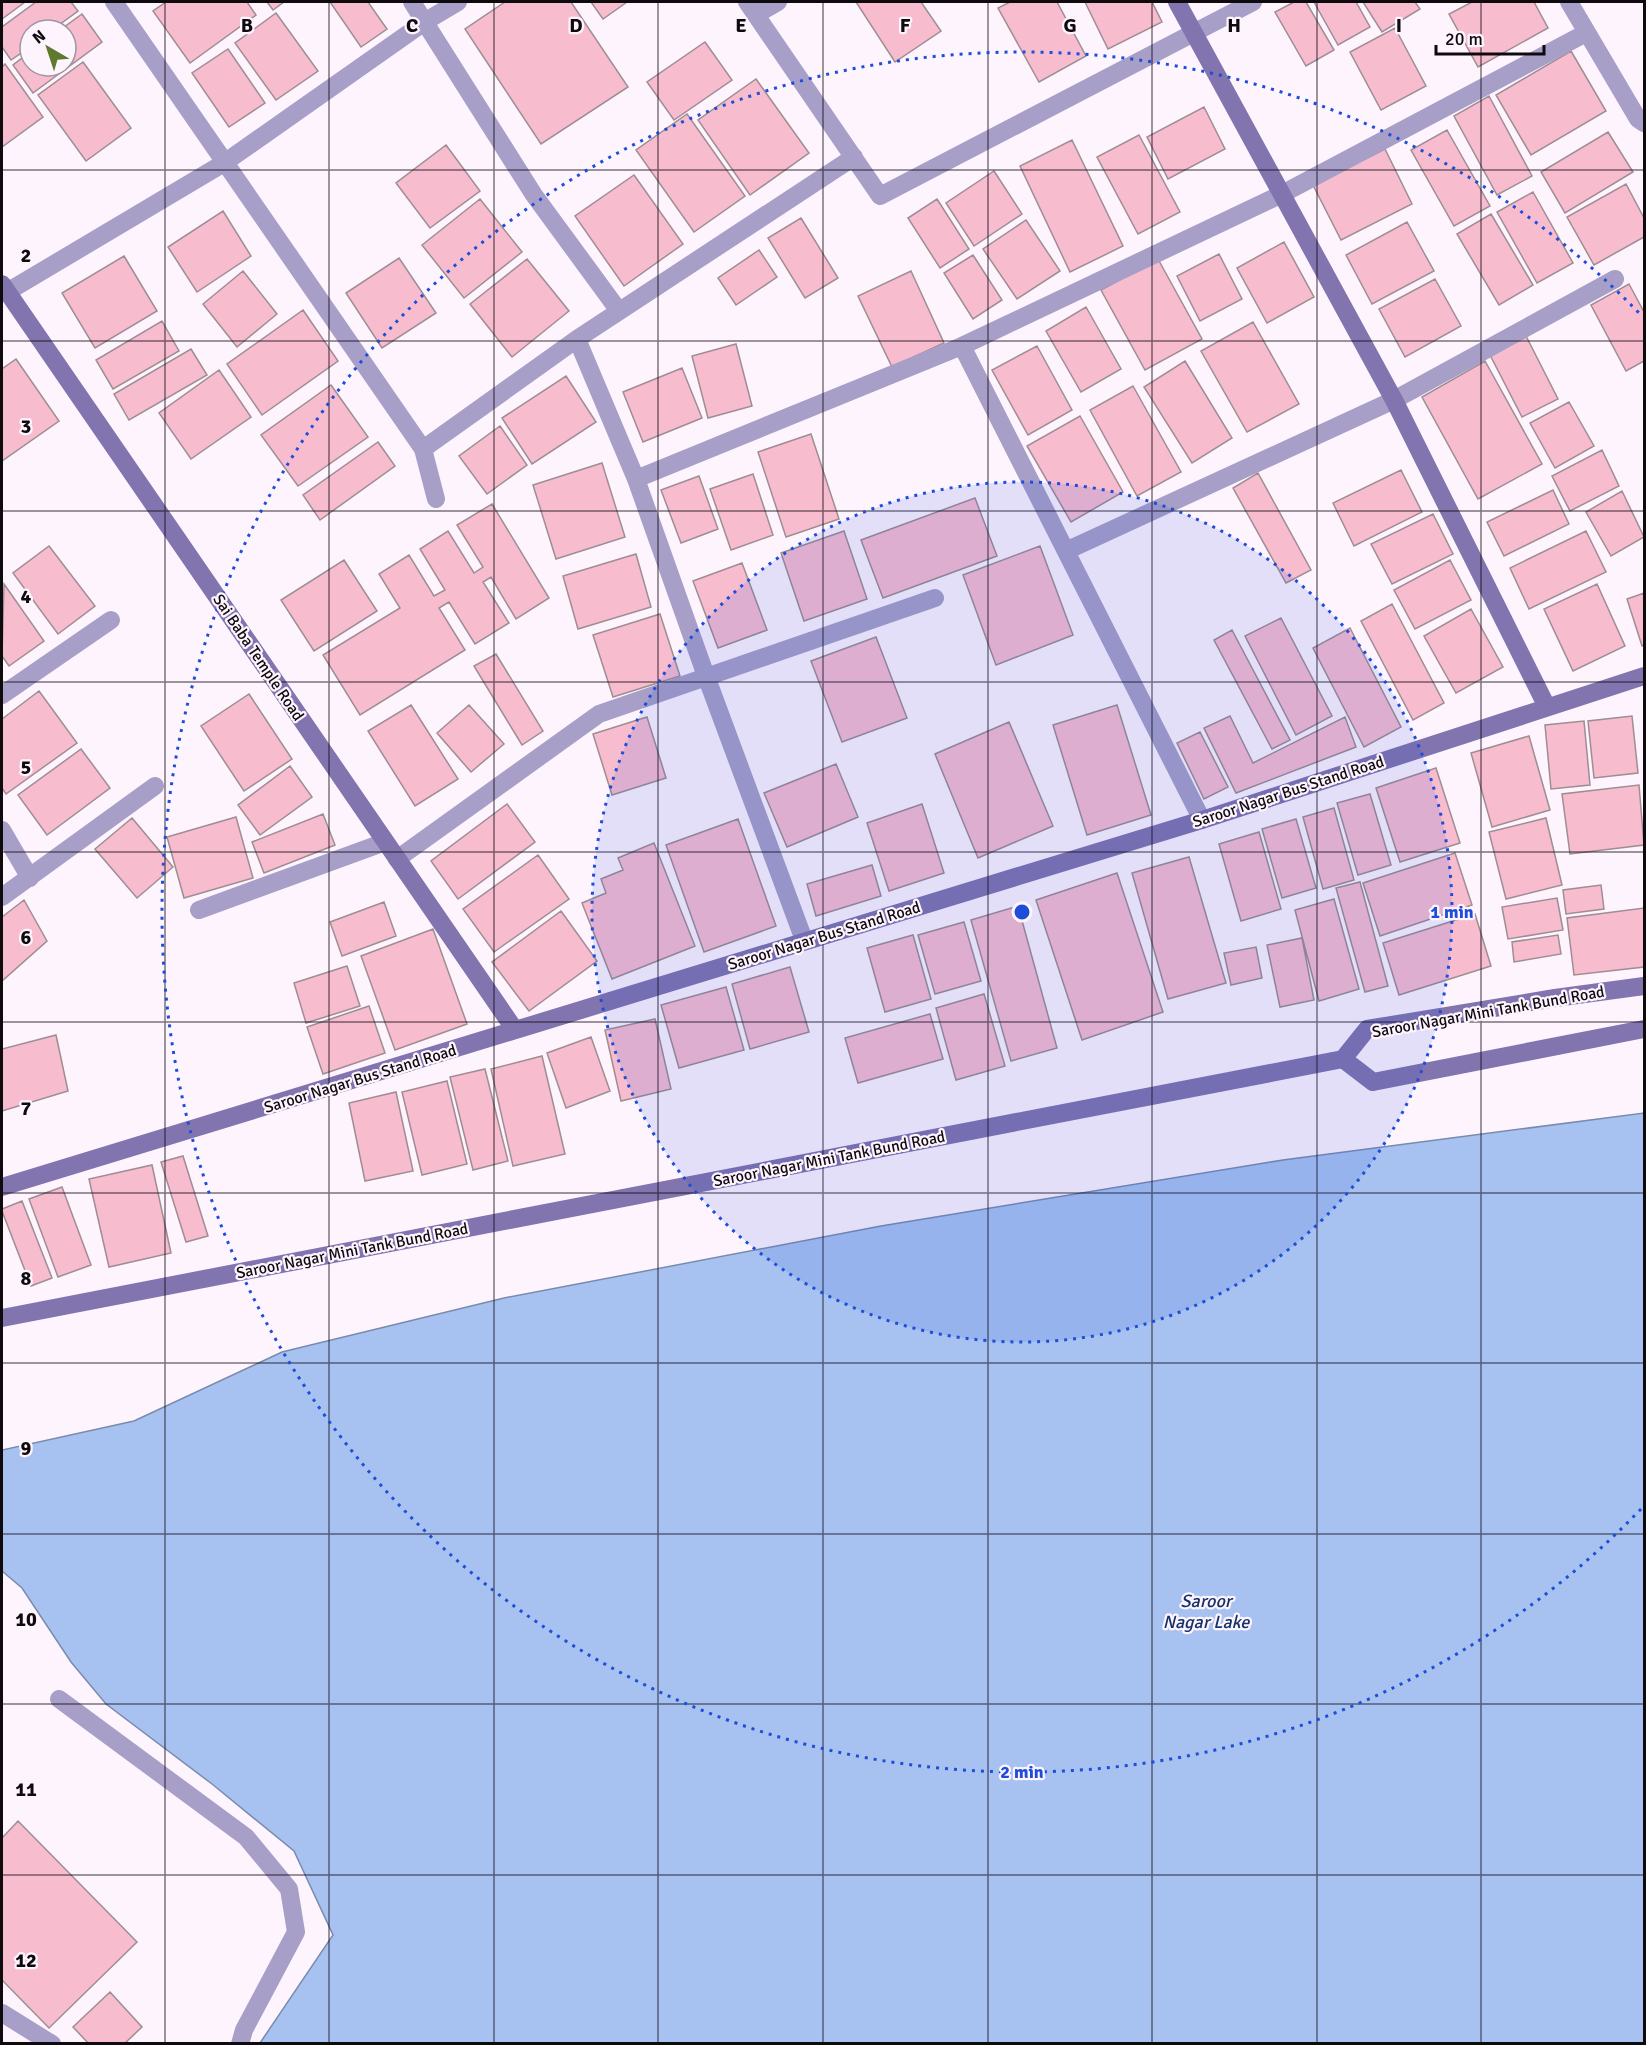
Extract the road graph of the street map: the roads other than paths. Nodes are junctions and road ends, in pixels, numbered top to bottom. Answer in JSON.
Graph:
{"nodes":[{"id":1,"x":114,"y":2,"type":"edge"},
{"id":2,"x":412,"y":2,"type":"edge"},
{"id":3,"x":458,"y":2,"type":"edge"},
{"id":4,"x":778,"y":2,"type":"edge"},
{"id":5,"x":1177,"y":2,"type":"edge"},
{"id":6,"x":1253,"y":2,"type":"edge"},
{"id":7,"x":1569,"y":2,"type":"edge"},
{"id":8,"x":752,"y":8,"type":"edge"},
{"id":9,"x":426,"y":21,"type":"junction"},
{"id":10,"x":1586,"y":33,"type":"junction"},
{"id":11,"x":1194,"y":34,"type":"junction"},
{"id":12,"x":1644,"y":123,"type":"edge"},
{"id":13,"x":854,"y":157,"type":"junction"},
{"id":14,"x":224,"y":163,"type":"junction"},
{"id":15,"x":1282,"y":194,"type":"junction"},
{"id":16,"x":1615,"y":279,"type":"dead end"},
{"id":17,"x":4,"y":288,"type":"edge"},
{"id":18,"x":619,"y":311,"type":"junction"},
{"id":19,"x":576,"y":339,"type":"junction"},
{"id":20,"x":962,"y":346,"type":"junction"},
{"id":21,"x":1394,"y":400,"type":"junction"},
{"id":22,"x":423,"y":449,"type":"junction"},
{"id":23,"x":636,"y":478,"type":"junction"},
{"id":24,"x":436,"y":499,"type":"dead end"},
{"id":25,"x":1068,"y":550,"type":"junction"},
{"id":26,"x":935,"y":598,"type":"dead end"},
{"id":27,"x":111,"y":620,"type":"dead end"},
{"id":28,"x":706,"y":676,"type":"junction"},
{"id":29,"x":1644,"y":676,"type":"edge"},
{"id":30,"x":2,"y":695,"type":"edge"},
{"id":31,"x":1547,"y":707,"type":"junction"},
{"id":32,"x":155,"y":786,"type":"dead end"},
{"id":33,"x":1202,"y":820,"type":"junction"},
{"id":34,"x":2,"y":830,"type":"edge"},
{"id":35,"x":385,"y":842,"type":"junction"},
{"id":36,"x":397,"y":859,"type":"junction"},
{"id":37,"x":30,"y":878,"type":"junction"},
{"id":38,"x":2,"y":897,"type":"edge"},
{"id":39,"x":199,"y":910,"type":"dead end"},
{"id":40,"x":804,"y":940,"type":"junction"},
{"id":41,"x":1644,"y":986,"type":"edge"},
{"id":42,"x":1644,"y":1029,"type":"edge"},
{"id":43,"x":515,"y":1030,"type":"junction"},
{"id":44,"x":1343,"y":1059,"type":"junction"},
{"id":45,"x":2,"y":1187,"type":"edge"},
{"id":46,"x":2,"y":1318,"type":"edge"},
{"id":47,"x":59,"y":1699,"type":"dead end"},
{"id":48,"x":2,"y":2013,"type":"edge"},
{"id":49,"x":52,"y":2043,"type":"edge"},
{"id":50,"x":240,"y":2043,"type":"edge"}],
"edges":[{"from":1,"to":14,"type":"street"},
{"from":2,"to":9,"type":"street"},
{"from":3,"to":9,"type":"street"},
{"from":4,"to":8,"type":"street"},
{"from":5,"to":11,"type":"street"},
{"from":6,"to":11,"type":"street"},
{"from":7,"to":10,"type":"street"},
{"from":8,"to":13,"type":"street"},
{"from":9,"to":14,"type":"street"},
{"from":9,"to":18,"type":"street"},
{"from":10,"to":12,"type":"street"},
{"from":10,"to":15,"type":"street"},
{"from":11,"to":13,"type":"street"},
{"from":11,"to":15,"type":"street"},
{"from":13,"to":18,"type":"street"},
{"from":14,"to":17,"type":"street"},
{"from":14,"to":22,"type":"street"},
{"from":15,"to":20,"type":"street"},
{"from":15,"to":21,"type":"street"},
{"from":16,"to":21,"type":"street"},
{"from":17,"to":35,"type":"street","name":"Sai Baba Temple Road"},
{"from":18,"to":19,"type":"street"},
{"from":19,"to":22,"type":"street"},
{"from":19,"to":23,"type":"street"},
{"from":20,"to":23,"type":"street"},
{"from":20,"to":25,"type":"street"},
{"from":21,"to":25,"type":"street"},
{"from":21,"to":31,"type":"street"},
{"from":22,"to":24,"type":"street"},
{"from":23,"to":28,"type":"street"},
{"from":25,"to":33,"type":"street"},
{"from":26,"to":28,"type":"street"},
{"from":27,"to":30,"type":"street"},
{"from":28,"to":36,"type":"street"},
{"from":28,"to":40,"type":"street"},
{"from":29,"to":31,"type":"street","name":"Saroor Nagar Bus Stand Road"},
{"from":31,"to":33,"type":"street","name":"Saroor Nagar Bus Stand Road"},
{"from":32,"to":37,"type":"street"},
{"from":33,"to":40,"type":"street","name":"Saroor Nagar Bus Stand Road"},
{"from":34,"to":37,"type":"street"},
{"from":35,"to":36,"type":"street","name":"Sai Baba Temple Road"},
{"from":35,"to":39,"type":"street"},
{"from":36,"to":43,"type":"street","name":"Sai Baba Temple Road"},
{"from":37,"to":38,"type":"street"},
{"from":40,"to":43,"type":"street","name":"Saroor Nagar Bus Stand Road"},
{"from":41,"to":44,"type":"street","name":"Saroor Nagar Mini Tank Bund Road"},
{"from":42,"to":44,"type":"street"},
{"from":43,"to":45,"type":"street","name":"Saroor Nagar Bus Stand Road"},
{"from":44,"to":46,"type":"street","name":"Saroor Nagar Mini Tank Bund Road"},
{"from":47,"to":50,"type":"street"},
{"from":48,"to":49,"type":"street"}]}
